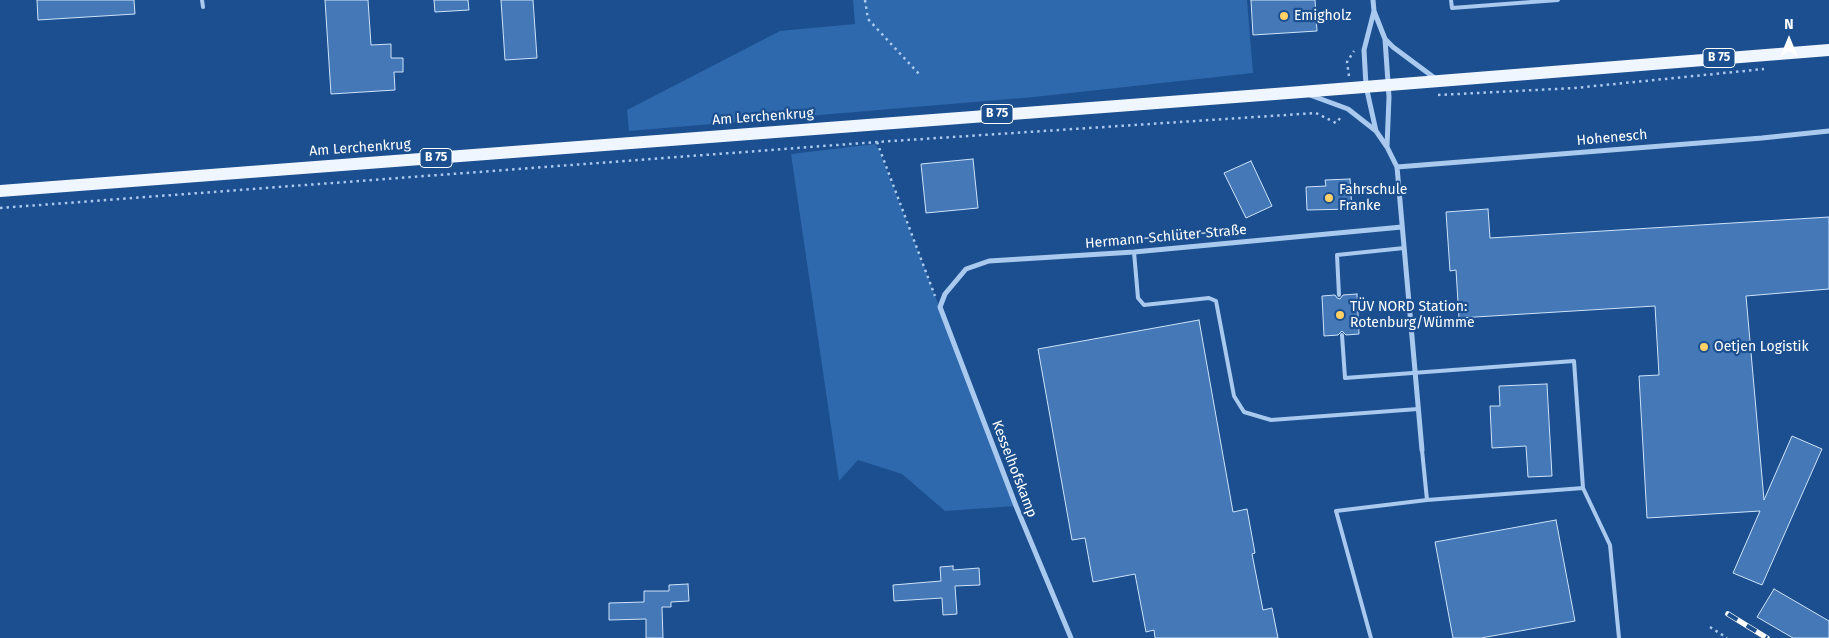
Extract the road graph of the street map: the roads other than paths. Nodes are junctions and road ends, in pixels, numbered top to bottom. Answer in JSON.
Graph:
{"nodes":[{"id":1,"x":202,"y":0,"type":"edge"},
{"id":2,"x":1373,"y":0,"type":"edge"},
{"id":3,"x":1451,"y":0,"type":"edge"},
{"id":4,"x":1558,"y":0,"type":"edge"},
{"id":5,"x":203,"y":7,"type":"dead end"},
{"id":6,"x":1374,"y":11,"type":"junction"},
{"id":7,"x":1385,"y":39,"type":"junction"},
{"id":8,"x":1829,"y":50,"type":"edge"},
{"id":9,"x":1438,"y":81,"type":"junction"},
{"id":10,"x":1388,"y":85,"type":"junction"},
{"id":11,"x":1366,"y":86,"type":"junction"},
{"id":12,"x":1301,"y":92,"type":"junction"},
{"id":13,"x":1376,"y":131,"type":"junction"},
{"id":14,"x":1829,"y":131,"type":"edge"},
{"id":15,"x":1387,"y":148,"type":"junction"},
{"id":16,"x":1397,"y":167,"type":"junction"},
{"id":17,"x":0,"y":191,"type":"edge"},
{"id":18,"x":1402,"y":227,"type":"junction"},
{"id":19,"x":1404,"y":248,"type":"junction"},
{"id":20,"x":1134,"y":252,"type":"junction"},
{"id":21,"x":1339,"y":295,"type":"dead end"},
{"id":22,"x":940,"y":306,"type":"joint"},
{"id":23,"x":1342,"y":335,"type":"dead end"},
{"id":24,"x":1415,"y":373,"type":"junction"},
{"id":25,"x":1418,"y":409,"type":"junction"},
{"id":26,"x":1422,"y":450,"type":"joint"},
{"id":27,"x":1583,"y":488,"type":"junction"},
{"id":28,"x":1427,"y":500,"type":"junction"},
{"id":29,"x":1071,"y":638,"type":"edge"},
{"id":30,"x":1371,"y":638,"type":"edge"},
{"id":31,"x":1619,"y":638,"type":"edge"}],
"edges":[{"from":1,"to":5,"type":"lane"},
{"from":2,"to":6,"type":"street"},
{"from":3,"to":4,"type":"lane"},
{"from":6,"to":7,"type":"street"},
{"from":6,"to":11,"type":"street"},
{"from":7,"to":9,"type":"street"},
{"from":7,"to":10,"type":"street"},
{"from":8,"to":9,"type":"main road","number":"B 75"},
{"from":9,"to":10,"type":"main road","number":"B 75"},
{"from":10,"to":11,"type":"main road","number":"B 75"},
{"from":10,"to":15,"type":"street"},
{"from":11,"to":12,"type":"main road","number":"B 75"},
{"from":11,"to":13,"type":"street"},
{"from":12,"to":13,"type":"street"},
{"from":12,"to":17,"type":"main road","name":"Am Lerchenkrug","number":"B 75"},
{"from":13,"to":15,"type":"street"},
{"from":14,"to":16,"type":"street","name":"Hohenesch"},
{"from":15,"to":16,"type":"street"},
{"from":16,"to":18,"type":"street"},
{"from":18,"to":19,"type":"street"},
{"from":18,"to":20,"type":"street","name":"Hermann-Schlüter-Straße"},
{"from":19,"to":21,"type":"lane"},
{"from":19,"to":24,"type":"street"},
{"from":20,"to":22,"type":"street","name":"Hermann-Schlüter-Straße"},
{"from":20,"to":25,"type":"lane"},
{"from":22,"to":29,"type":"street","name":"Kesselhofskamp"},
{"from":23,"to":24,"type":"lane"},
{"from":24,"to":25,"type":"street"},
{"from":24,"to":27,"type":"lane"},
{"from":25,"to":26,"type":"street"},
{"from":26,"to":28,"type":"lane"},
{"from":27,"to":28,"type":"lane"},
{"from":27,"to":31,"type":"lane"},
{"from":28,"to":30,"type":"lane"}]}
